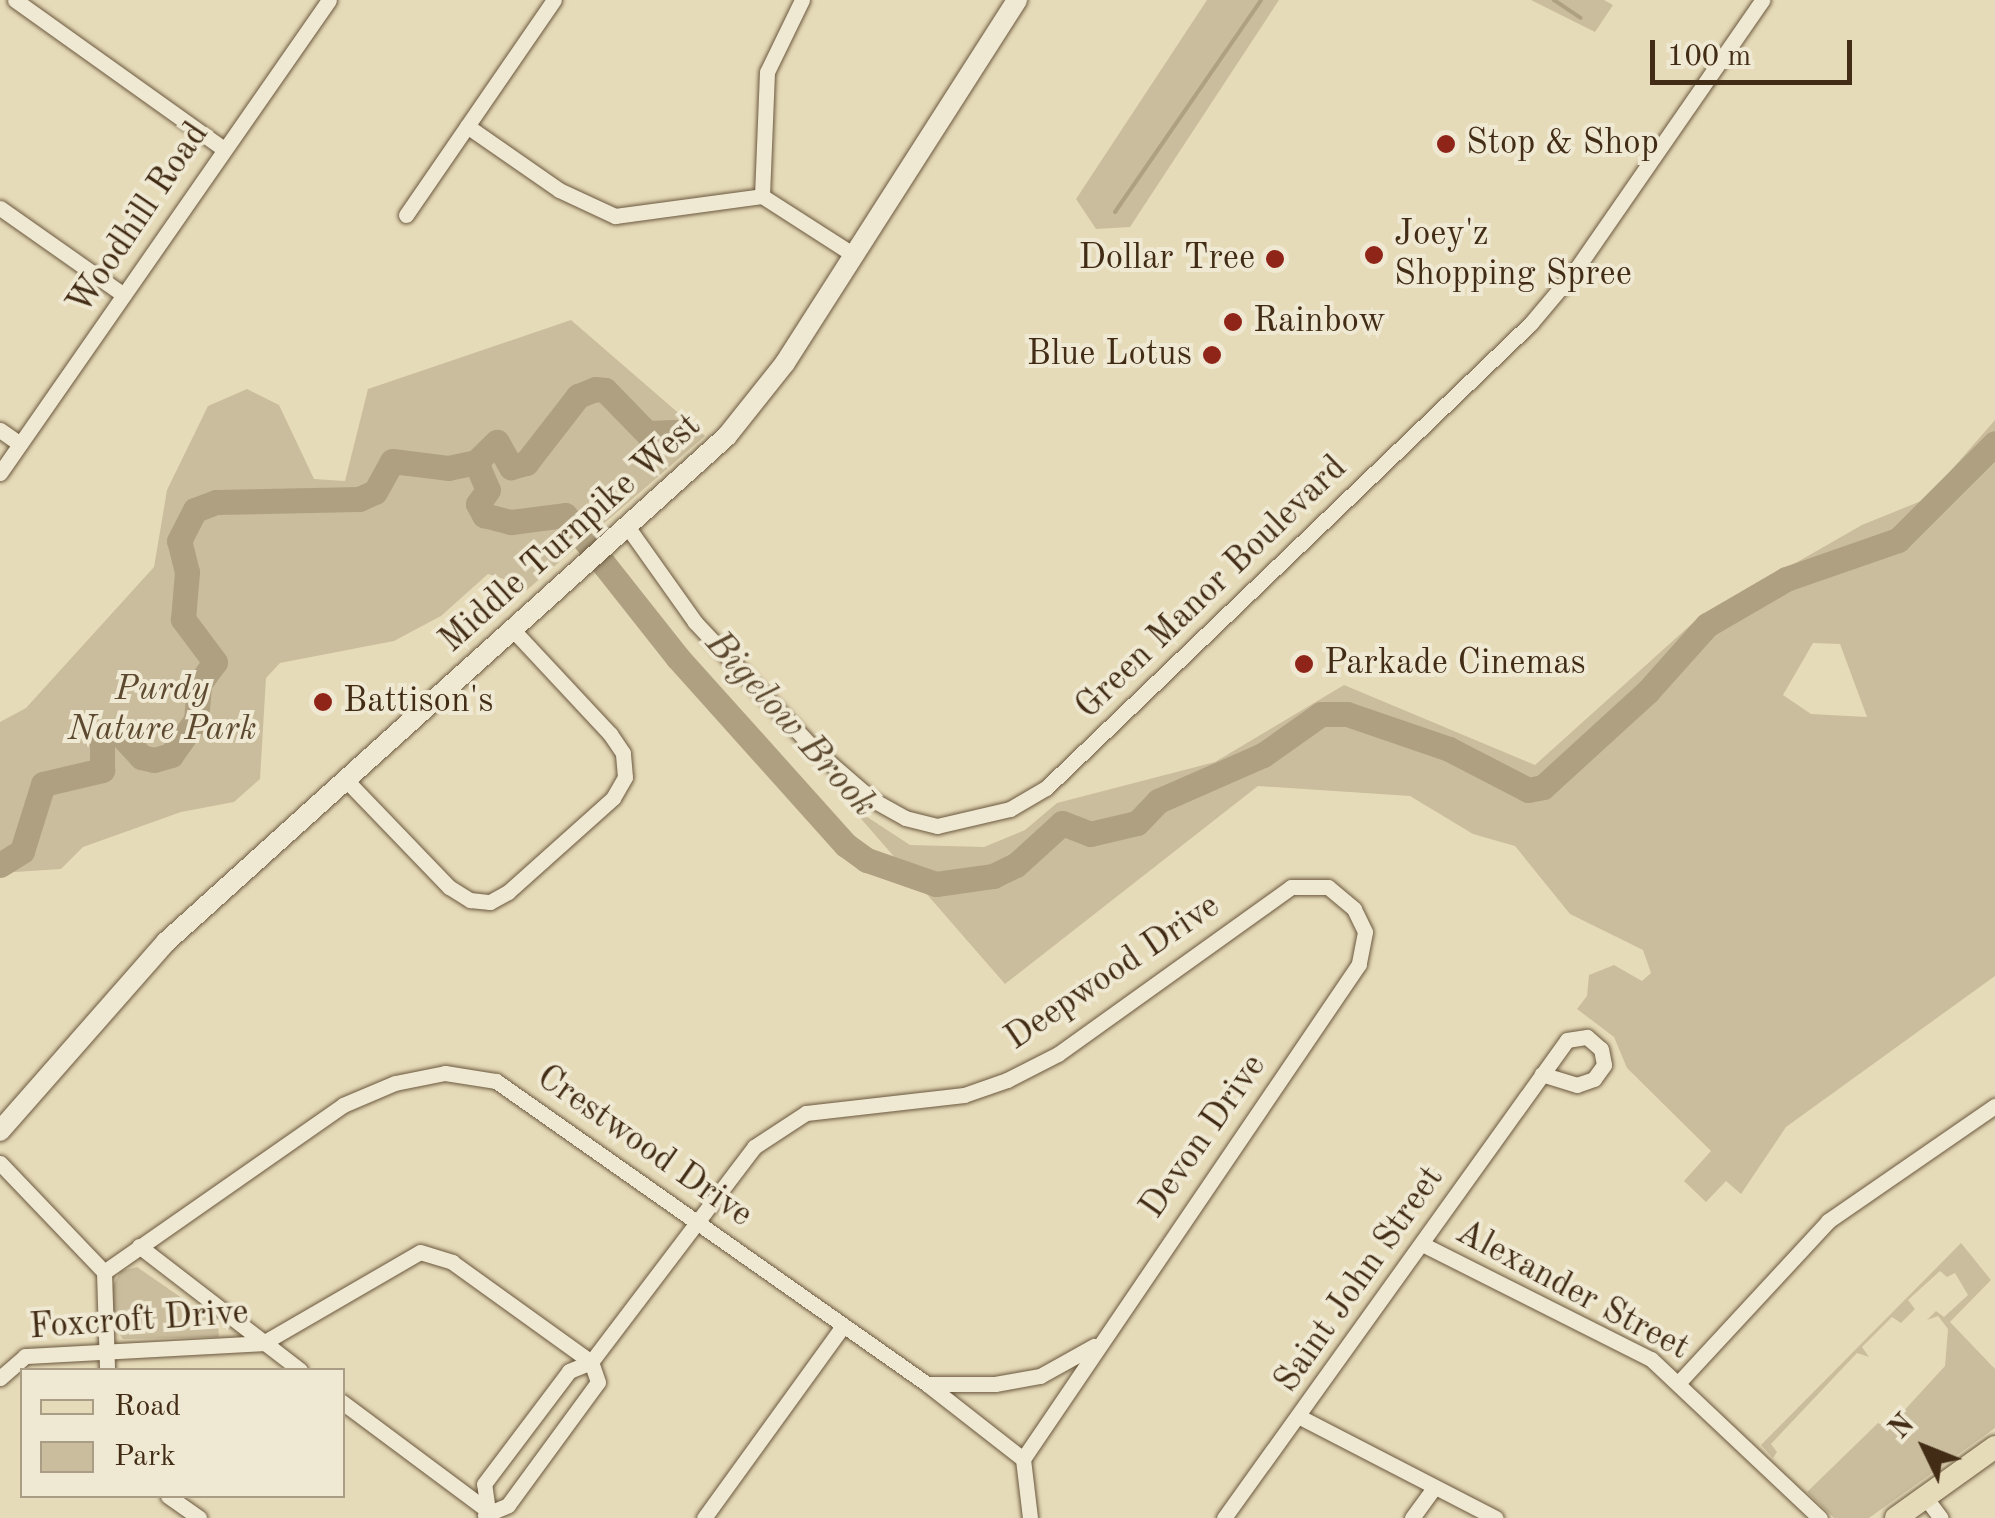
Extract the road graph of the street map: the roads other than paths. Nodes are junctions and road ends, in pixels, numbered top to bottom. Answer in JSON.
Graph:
{"nodes":[{"id":1,"x":15,"y":0,"type":"edge"},
{"id":2,"x":554,"y":0,"type":"edge"},
{"id":3,"x":802,"y":0,"type":"edge"},
{"id":4,"x":1016,"y":0,"type":"edge"},
{"id":5,"x":1762,"y":0,"type":"edge"},
{"id":6,"x":325,"y":1,"type":"edge"},
{"id":7,"x":468,"y":126,"type":"junction"},
{"id":8,"x":224,"y":149,"type":"junction"},
{"id":9,"x":762,"y":196,"type":"junction"},
{"id":10,"x":0,"y":208,"type":"edge"},
{"id":11,"x":406,"y":215,"type":"dead end"},
{"id":12,"x":854,"y":255,"type":"junction"},
{"id":13,"x":124,"y":296,"type":"junction"},
{"id":14,"x":0,"y":430,"type":"edge"},
{"id":15,"x":20,"y":444,"type":"junction"},
{"id":16,"x":0,"y":473,"type":"edge"},
{"id":17,"x":630,"y":529,"type":"junction"},
{"id":18,"x":514,"y":631,"type":"junction"},
{"id":19,"x":346,"y":780,"type":"junction"},
{"id":20,"x":1359,"y":964,"type":"joint"},
{"id":21,"x":1542,"y":1074,"type":"dead end"},
{"id":22,"x":1988,"y":1110,"type":"edge"},
{"id":23,"x":1995,"y":1130,"type":"edge"},
{"id":24,"x":0,"y":1131,"type":"edge"},
{"id":25,"x":0,"y":1163,"type":"edge"},
{"id":26,"x":697,"y":1221,"type":"junction"},
{"id":27,"x":1422,"y":1244,"type":"junction"},
{"id":28,"x":139,"y":1246,"type":"junction"},
{"id":29,"x":104,"y":1272,"type":"junction"},
{"id":30,"x":843,"y":1326,"type":"junction"},
{"id":31,"x":263,"y":1343,"type":"junction"},
{"id":32,"x":1097,"y":1344,"type":"junction"},
{"id":33,"x":106,"y":1350,"type":"junction"},
{"id":34,"x":591,"y":1362,"type":"junction"},
{"id":35,"x":107,"y":1368,"type":"edge"},
{"id":36,"x":297,"y":1368,"type":"edge"},
{"id":37,"x":0,"y":1378,"type":"edge"},
{"id":38,"x":1680,"y":1380,"type":"junction"},
{"id":39,"x":927,"y":1384,"type":"junction"},
{"id":40,"x":345,"y":1404,"type":"edge"},
{"id":41,"x":1300,"y":1417,"type":"junction"},
{"id":42,"x":1995,"y":1447,"type":"edge"},
{"id":43,"x":1023,"y":1459,"type":"junction"},
{"id":44,"x":1434,"y":1488,"type":"junction"},
{"id":45,"x":1925,"y":1497,"type":"junction"},
{"id":46,"x":171,"y":1498,"type":"edge"},
{"id":47,"x":486,"y":1514,"type":"edge"},
{"id":48,"x":1024,"y":1514,"type":"edge"},
{"id":49,"x":199,"y":1518,"type":"edge"},
{"id":50,"x":704,"y":1518,"type":"edge"},
{"id":51,"x":1224,"y":1518,"type":"edge"},
{"id":52,"x":1412,"y":1518,"type":"edge"},
{"id":53,"x":1496,"y":1518,"type":"edge"},
{"id":54,"x":1820,"y":1518,"type":"edge"},
{"id":55,"x":1896,"y":1518,"type":"edge"},
{"id":56,"x":1940,"y":1518,"type":"edge"}],
"edges":[{"from":1,"to":8,"type":"street"},
{"from":2,"to":7,"type":"street"},
{"from":3,"to":9,"type":"street"},
{"from":4,"to":12,"type":"main road","name":"Middle Turnpike West"},
{"from":5,"to":17,"type":"street","name":"Green Manor Boulevard"},
{"from":6,"to":8,"type":"street","name":"Woodhill Road"},
{"from":7,"to":9,"type":"street"},
{"from":7,"to":11,"type":"street"},
{"from":8,"to":13,"type":"street","name":"Woodhill Road"},
{"from":9,"to":12,"type":"street"},
{"from":10,"to":13,"type":"street"},
{"from":12,"to":17,"type":"main road","name":"Middle Turnpike West"},
{"from":13,"to":15,"type":"street","name":"Woodhill Road"},
{"from":14,"to":15,"type":"street"},
{"from":15,"to":16,"type":"street","name":"Woodhill Road"},
{"from":17,"to":18,"type":"main road","name":"Middle Turnpike West"},
{"from":18,"to":19,"type":"main road","name":"Middle Turnpike West"},
{"from":18,"to":19,"type":"street"},
{"from":19,"to":24,"type":"main road","name":"Middle Turnpike West"},
{"from":20,"to":26,"type":"street","name":"Deepwood Drive"},
{"from":20,"to":32,"type":"street","name":"Devon Drive"},
{"from":21,"to":27,"type":"street","name":"Saint John Street"},
{"from":22,"to":23,"type":"street"},
{"from":22,"to":38,"type":"street"},
{"from":25,"to":29,"type":"street"},
{"from":26,"to":28,"type":"street","name":"Crestwood Drive"},
{"from":26,"to":30,"type":"street","name":"Crestwood Drive"},
{"from":26,"to":34,"type":"street","name":"Deepwood Drive"},
{"from":27,"to":38,"type":"street","name":"Alexander Street"},
{"from":27,"to":41,"type":"street","name":"Saint John Street"},
{"from":28,"to":29,"type":"street","name":"Crestwood Drive"},
{"from":28,"to":31,"type":"street"},
{"from":29,"to":33,"type":"street"},
{"from":30,"to":39,"type":"street","name":"Crestwood Drive"},
{"from":30,"to":50,"type":"street"},
{"from":31,"to":33,"type":"street","name":"Foxcroft Drive"},
{"from":31,"to":34,"type":"street","name":"Foxcroft Drive"},
{"from":31,"to":36,"type":"street"},
{"from":32,"to":39,"type":"street","name":"Devon Drive"},
{"from":32,"to":43,"type":"street","name":"Devon Drive"},
{"from":33,"to":35,"type":"street"},
{"from":33,"to":37,"type":"street","name":"Foxcroft Drive"},
{"from":34,"to":47,"type":"street","name":"Deepwood Drive"},
{"from":34,"to":47,"type":"street","name":"Deepwood Drive"},
{"from":38,"to":54,"type":"street","name":"Alexander Street"},
{"from":39,"to":43,"type":"street","name":"Crestwood Drive"},
{"from":40,"to":47,"type":"street"},
{"from":41,"to":44,"type":"street"},
{"from":41,"to":51,"type":"street","name":"Saint John Street"},
{"from":42,"to":45,"type":"main road"},
{"from":43,"to":48,"type":"street"},
{"from":44,"to":52,"type":"street"},
{"from":44,"to":53,"type":"street"},
{"from":45,"to":55,"type":"main road"},
{"from":45,"to":56,"type":"street"},
{"from":46,"to":49,"type":"street"}]}
